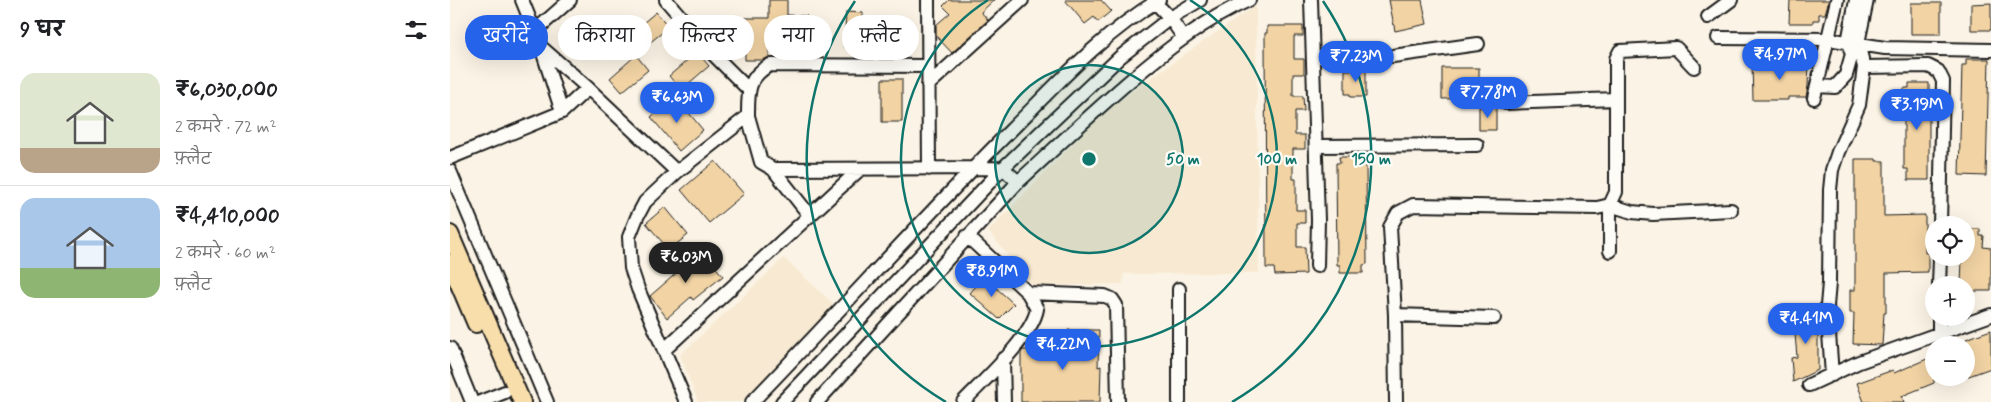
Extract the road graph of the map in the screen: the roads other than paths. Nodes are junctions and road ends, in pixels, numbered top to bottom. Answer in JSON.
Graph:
{"nodes":[{"id":1,"x":522,"y":0,"type":"edge"},
{"id":2,"x":570,"y":0,"type":"edge"},
{"id":3,"x":666,"y":0,"type":"edge"},
{"id":4,"x":928,"y":0,"type":"edge"},
{"id":5,"x":1022,"y":0,"type":"edge"},
{"id":6,"x":1200,"y":0,"type":"edge"},
{"id":7,"x":1249,"y":0,"type":"edge"},
{"id":8,"x":1311,"y":0,"type":"edge"},
{"id":9,"x":1731,"y":0,"type":"edge"},
{"id":10,"x":1837,"y":0,"type":"edge"},
{"id":11,"x":1856,"y":0,"type":"edge"},
{"id":12,"x":1867,"y":0,"type":"edge"},
{"id":13,"x":1156,"y":1,"type":"edge"},
{"id":14,"x":528,"y":15,"type":"edge"},
{"id":15,"x":1708,"y":17,"type":"dead end"},
{"id":16,"x":1170,"y":18,"type":"junction"},
{"id":17,"x":548,"y":19,"type":"edge"},
{"id":18,"x":1184,"y":38,"type":"junction"},
{"id":19,"x":1718,"y":38,"type":"dead end"},
{"id":20,"x":1828,"y":39,"type":"junction"},
{"id":21,"x":1853,"y":42,"type":"junction"},
{"id":22,"x":1478,"y":44,"type":"dead end"},
{"id":23,"x":1991,"y":50,"type":"edge"},
{"id":24,"x":548,"y":53,"type":"edge"},
{"id":25,"x":1313,"y":57,"type":"junction"},
{"id":26,"x":545,"y":60,"type":"edge"},
{"id":27,"x":928,"y":66,"type":"junction"},
{"id":28,"x":1694,"y":67,"type":"dead end"},
{"id":29,"x":1864,"y":67,"type":"junction"},
{"id":30,"x":928,"y":85,"type":"junction"},
{"id":31,"x":588,"y":88,"type":"junction"},
{"id":32,"x":748,"y":89,"type":"junction"},
{"id":33,"x":1616,"y":99,"type":"junction"},
{"id":34,"x":1505,"y":103,"type":"dead end"},
{"id":35,"x":562,"y":112,"type":"junction"},
{"id":36,"x":748,"y":116,"type":"junction"},
{"id":37,"x":1477,"y":145,"type":"dead end"},
{"id":38,"x":1316,"y":146,"type":"junction"},
{"id":39,"x":450,"y":158,"type":"edge"},
{"id":40,"x":973,"y":168,"type":"junction"},
{"id":41,"x":1003,"y":168,"type":"junction"},
{"id":42,"x":773,"y":169,"type":"junction"},
{"id":43,"x":929,"y":169,"type":"junction"},
{"id":44,"x":859,"y":170,"type":"junction"},
{"id":45,"x":450,"y":171,"type":"edge"},
{"id":46,"x":677,"y":172,"type":"junction"},
{"id":47,"x":1018,"y":182,"type":"junction"},
{"id":48,"x":1610,"y":205,"type":"junction"},
{"id":49,"x":1731,"y":210,"type":"dead end"},
{"id":50,"x":810,"y":216,"type":"junction"},
{"id":51,"x":1940,"y":216,"type":"edge"},
{"id":52,"x":450,"y":234,"type":"edge"},
{"id":53,"x":967,"y":236,"type":"junction"},
{"id":54,"x":1610,"y":251,"type":"dead end"},
{"id":55,"x":450,"y":263,"type":"edge"},
{"id":56,"x":1316,"y":266,"type":"dead end"},
{"id":57,"x":1179,"y":290,"type":"dead end"},
{"id":58,"x":1028,"y":293,"type":"junction"},
{"id":59,"x":1991,"y":315,"type":"edge"},
{"id":60,"x":1395,"y":316,"type":"junction"},
{"id":61,"x":1494,"y":318,"type":"dead end"},
{"id":62,"x":1938,"y":326,"type":"edge"},
{"id":63,"x":1938,"y":333,"type":"junction"},
{"id":64,"x":450,"y":348,"type":"edge"},
{"id":65,"x":664,"y":350,"type":"junction"},
{"id":66,"x":1003,"y":359,"type":"junction"},
{"id":67,"x":792,"y":361,"type":"junction"},
{"id":68,"x":1832,"y":375,"type":"junction"},
{"id":69,"x":805,"y":377,"type":"junction"},
{"id":70,"x":1809,"y":385,"type":"dead end"},
{"id":71,"x":507,"y":397,"type":"edge"},
{"id":72,"x":472,"y":402,"type":"edge"},
{"id":73,"x":480,"y":402,"type":"edge"},
{"id":74,"x":522,"y":402,"type":"edge"},
{"id":75,"x":547,"y":402,"type":"edge"},
{"id":76,"x":686,"y":402,"type":"edge"},
{"id":77,"x":752,"y":402,"type":"edge"},
{"id":78,"x":782,"y":402,"type":"edge"},
{"id":79,"x":817,"y":402,"type":"edge"},
{"id":80,"x":963,"y":402,"type":"edge"},
{"id":81,"x":1004,"y":402,"type":"edge"},
{"id":82,"x":1118,"y":402,"type":"edge"},
{"id":83,"x":1179,"y":402,"type":"edge"},
{"id":84,"x":1396,"y":402,"type":"edge"}],
"edges":[{"from":1,"to":14,"type":"street"},
{"from":2,"to":17,"type":"street"},
{"from":3,"to":32,"type":"street"},
{"from":4,"to":27,"type":"street"},
{"from":5,"to":30,"type":"street"},
{"from":6,"to":16,"type":"street"},
{"from":7,"to":18,"type":"street"},
{"from":8,"to":25,"type":"street"},
{"from":9,"to":15,"type":"street"},
{"from":10,"to":20,"type":"street"},
{"from":11,"to":21,"type":"street"},
{"from":12,"to":21,"type":"street"},
{"from":13,"to":16,"type":"street"},
{"from":13,"to":40,"type":"street"},
{"from":16,"to":18,"type":"street"},
{"from":16,"to":41,"type":"street"},
{"from":18,"to":47,"type":"street"},
{"from":19,"to":20,"type":"street"},
{"from":20,"to":21,"type":"street"},
{"from":20,"to":21,"type":"street"},
{"from":21,"to":23,"type":"street"},
{"from":21,"to":29,"type":"street"},
{"from":22,"to":25,"type":"street"},
{"from":24,"to":31,"type":"street"},
{"from":25,"to":38,"type":"street"},
{"from":26,"to":35,"type":"street"},
{"from":27,"to":30,"type":"street"},
{"from":27,"to":32,"type":"street"},
{"from":28,"to":33,"type":"street"},
{"from":29,"to":51,"type":"street"},
{"from":29,"to":68,"type":"street"},
{"from":30,"to":43,"type":"street"},
{"from":31,"to":35,"type":"street"},
{"from":31,"to":46,"type":"street"},
{"from":32,"to":36,"type":"street"},
{"from":33,"to":34,"type":"street"},
{"from":33,"to":48,"type":"street"},
{"from":35,"to":39,"type":"street"},
{"from":36,"to":42,"type":"street"},
{"from":36,"to":46,"type":"street"},
{"from":37,"to":38,"type":"street"},
{"from":38,"to":56,"type":"street"},
{"from":40,"to":41,"type":"street"},
{"from":40,"to":43,"type":"street"},
{"from":40,"to":67,"type":"street"},
{"from":41,"to":47,"type":"street"},
{"from":41,"to":69,"type":"street"},
{"from":42,"to":44,"type":"street"},
{"from":42,"to":50,"type":"street"},
{"from":43,"to":44,"type":"street"},
{"from":44,"to":50,"type":"street"},
{"from":45,"to":75,"type":"street"},
{"from":46,"to":65,"type":"street"},
{"from":47,"to":53,"type":"street"},
{"from":48,"to":49,"type":"street"},
{"from":48,"to":54,"type":"street"},
{"from":48,"to":60,"type":"street"},
{"from":50,"to":65,"type":"street"},
{"from":52,"to":74,"type":"main road"},
{"from":53,"to":58,"type":"street"},
{"from":53,"to":79,"type":"street"},
{"from":55,"to":71,"type":"main road"},
{"from":57,"to":83,"type":"street"},
{"from":58,"to":66,"type":"street"},
{"from":58,"to":82,"type":"street"},
{"from":59,"to":63,"type":"street"},
{"from":60,"to":61,"type":"street"},
{"from":60,"to":84,"type":"street"},
{"from":62,"to":63,"type":"street"},
{"from":63,"to":68,"type":"street"},
{"from":64,"to":72,"type":"street"},
{"from":65,"to":76,"type":"street"},
{"from":66,"to":80,"type":"street"},
{"from":66,"to":81,"type":"street"},
{"from":67,"to":69,"type":"street"},
{"from":67,"to":77,"type":"street"},
{"from":68,"to":70,"type":"street"},
{"from":69,"to":78,"type":"street"},
{"from":71,"to":73,"type":"street"}]}
